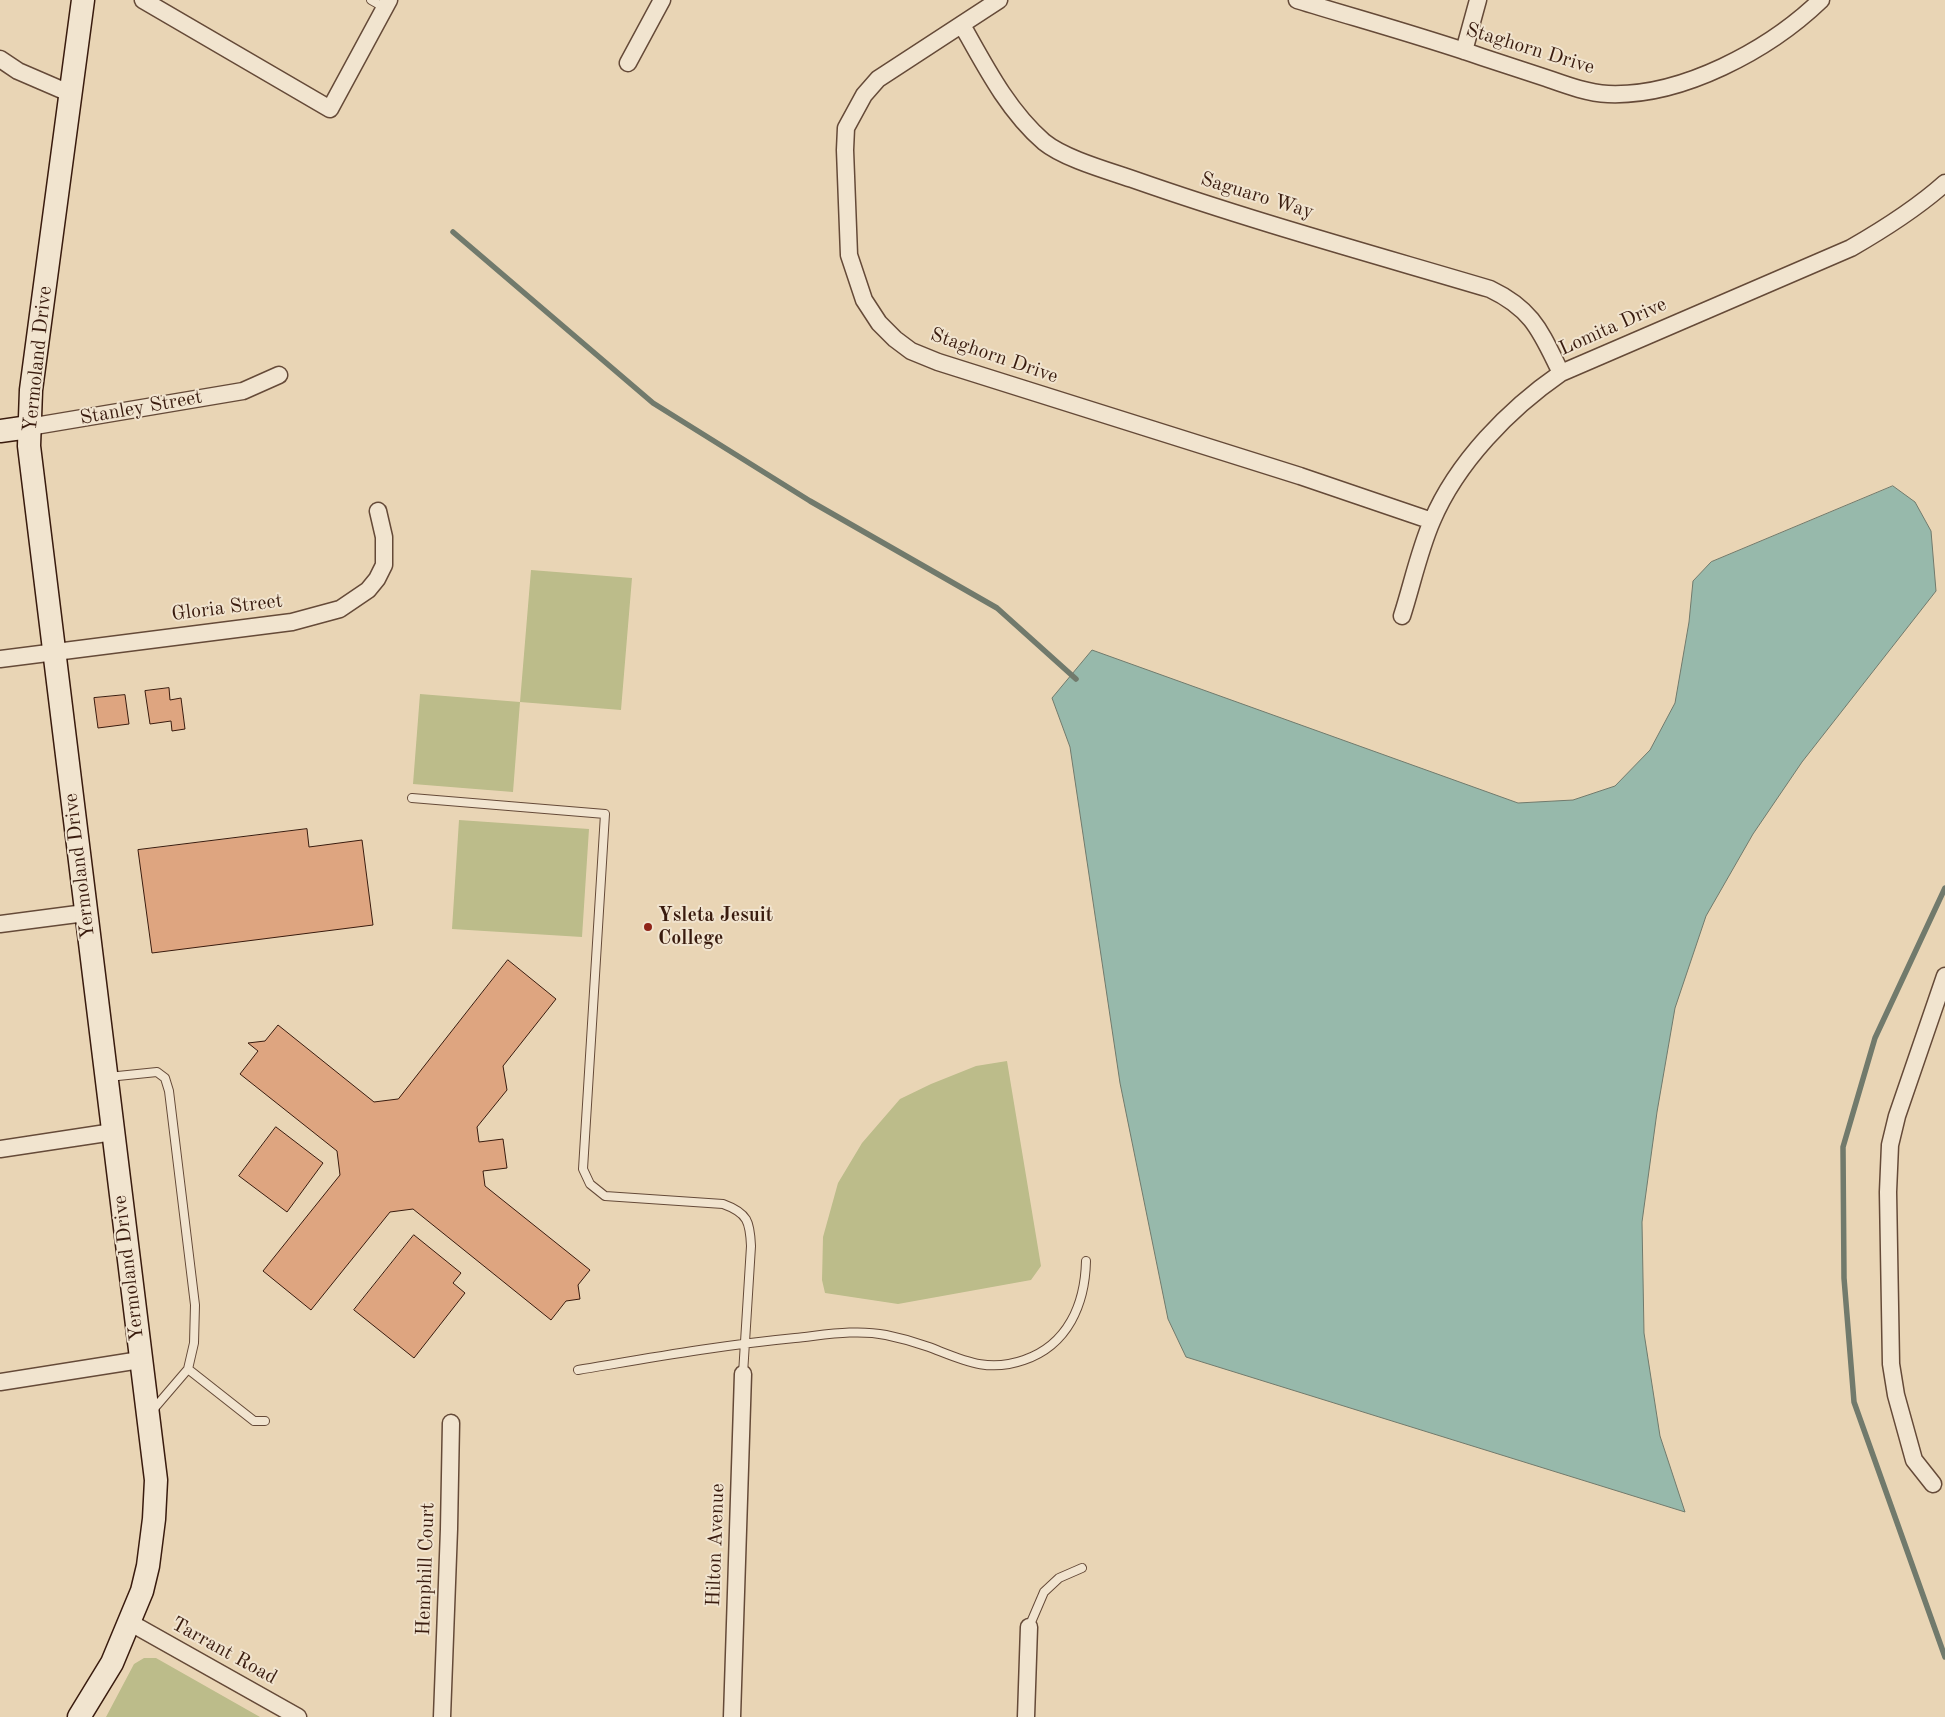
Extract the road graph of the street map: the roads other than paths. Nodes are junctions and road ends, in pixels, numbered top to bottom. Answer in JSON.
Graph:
{"nodes":[{"id":1,"x":83,"y":0,"type":"edge"},
{"id":2,"x":143,"y":0,"type":"edge"},
{"id":3,"x":662,"y":0,"type":"edge"},
{"id":4,"x":999,"y":0,"type":"edge"},
{"id":5,"x":1298,"y":0,"type":"edge"},
{"id":6,"x":1478,"y":0,"type":"edge"},
{"id":7,"x":1821,"y":0,"type":"edge"},
{"id":8,"x":382,"y":3,"type":"edge"},
{"id":9,"x":962,"y":24,"type":"junction"},
{"id":10,"x":1464,"y":51,"type":"junction"},
{"id":11,"x":0,"y":60,"type":"edge"},
{"id":12,"x":628,"y":64,"type":"dead end"},
{"id":13,"x":70,"y":93,"type":"junction"},
{"id":14,"x":1945,"y":183,"type":"edge"},
{"id":15,"x":1561,"y":373,"type":"junction"},
{"id":16,"x":279,"y":375,"type":"dead end"},
{"id":17,"x":29,"y":427,"type":"junction"},
{"id":18,"x":0,"y":431,"type":"edge"},
{"id":19,"x":378,"y":511,"type":"dead end"},
{"id":20,"x":1432,"y":521,"type":"junction"},
{"id":21,"x":1402,"y":616,"type":"dead end"},
{"id":22,"x":54,"y":650,"type":"junction"},
{"id":23,"x":0,"y":659,"type":"edge"},
{"id":24,"x":412,"y":798,"type":"dead end"},
{"id":25,"x":85,"y":913,"type":"junction"},
{"id":26,"x":0,"y":924,"type":"edge"},
{"id":27,"x":1945,"y":976,"type":"edge"},
{"id":28,"x":106,"y":1077,"type":"junction"},
{"id":29,"x":113,"y":1132,"type":"junction"},
{"id":30,"x":0,"y":1149,"type":"edge"},
{"id":31,"x":1086,"y":1261,"type":"dead end"},
{"id":32,"x":746,"y":1343,"type":"junction"},
{"id":33,"x":140,"y":1360,"type":"junction"},
{"id":34,"x":188,"y":1369,"type":"junction"},
{"id":35,"x":578,"y":1370,"type":"dead end"},
{"id":36,"x":743,"y":1374,"type":"joint"},
{"id":37,"x":0,"y":1382,"type":"edge"},
{"id":38,"x":147,"y":1416,"type":"junction"},
{"id":39,"x":265,"y":1421,"type":"dead end"},
{"id":40,"x":451,"y":1423,"type":"dead end"},
{"id":41,"x":1933,"y":1484,"type":"dead end"},
{"id":42,"x":1082,"y":1568,"type":"dead end"},
{"id":43,"x":129,"y":1622,"type":"junction"},
{"id":44,"x":1028,"y":1627,"type":"joint"},
{"id":45,"x":79,"y":1717,"type":"edge"},
{"id":46,"x":298,"y":1717,"type":"edge"},
{"id":47,"x":442,"y":1717,"type":"edge"},
{"id":48,"x":732,"y":1717,"type":"edge"},
{"id":49,"x":1026,"y":1717,"type":"edge"}],
"edges":[{"from":1,"to":13,"type":"street","name":"Yermoland Drive"},
{"from":2,"to":8,"type":"street"},
{"from":3,"to":12,"type":"street"},
{"from":4,"to":9,"type":"street","name":"Staghorn Drive"},
{"from":5,"to":10,"type":"street","name":"Staghorn Drive"},
{"from":6,"to":10,"type":"street"},
{"from":7,"to":10,"type":"street","name":"Staghorn Drive"},
{"from":9,"to":15,"type":"street","name":"Saguaro Way"},
{"from":9,"to":20,"type":"street","name":"Staghorn Drive"},
{"from":11,"to":13,"type":"street"},
{"from":13,"to":17,"type":"street","name":"Yermoland Drive"},
{"from":14,"to":15,"type":"street","name":"Lomita Drive"},
{"from":15,"to":20,"type":"street","name":"Lomita Drive"},
{"from":16,"to":17,"type":"street","name":"Stanley Street"},
{"from":17,"to":18,"type":"street","name":"Stanley Street"},
{"from":17,"to":22,"type":"street","name":"Yermoland Drive"},
{"from":19,"to":22,"type":"street","name":"Gloria Street"},
{"from":20,"to":21,"type":"street","name":"Lomita Drive"},
{"from":22,"to":23,"type":"street","name":"Gloria Street"},
{"from":22,"to":25,"type":"street","name":"Yermoland Drive"},
{"from":24,"to":32,"type":"lane"},
{"from":25,"to":26,"type":"street"},
{"from":25,"to":28,"type":"street","name":"Yermoland Drive"},
{"from":27,"to":41,"type":"street"},
{"from":28,"to":29,"type":"street","name":"Yermoland Drive"},
{"from":28,"to":34,"type":"lane"},
{"from":29,"to":30,"type":"street"},
{"from":29,"to":33,"type":"street","name":"Yermoland Drive"},
{"from":31,"to":32,"type":"lane"},
{"from":32,"to":35,"type":"lane"},
{"from":32,"to":36,"type":"lane"},
{"from":33,"to":37,"type":"street"},
{"from":33,"to":38,"type":"street","name":"Yermoland Drive"},
{"from":34,"to":38,"type":"lane"},
{"from":34,"to":39,"type":"lane"},
{"from":36,"to":48,"type":"street","name":"Hilton Avenue"},
{"from":38,"to":43,"type":"street","name":"Yermoland Drive"},
{"from":40,"to":47,"type":"street","name":"Hemphill Court"},
{"from":42,"to":44,"type":"lane"},
{"from":43,"to":45,"type":"street","name":"Yermoland Drive"},
{"from":43,"to":46,"type":"street","name":"Tarrant Road"},
{"from":44,"to":49,"type":"street"}]}
